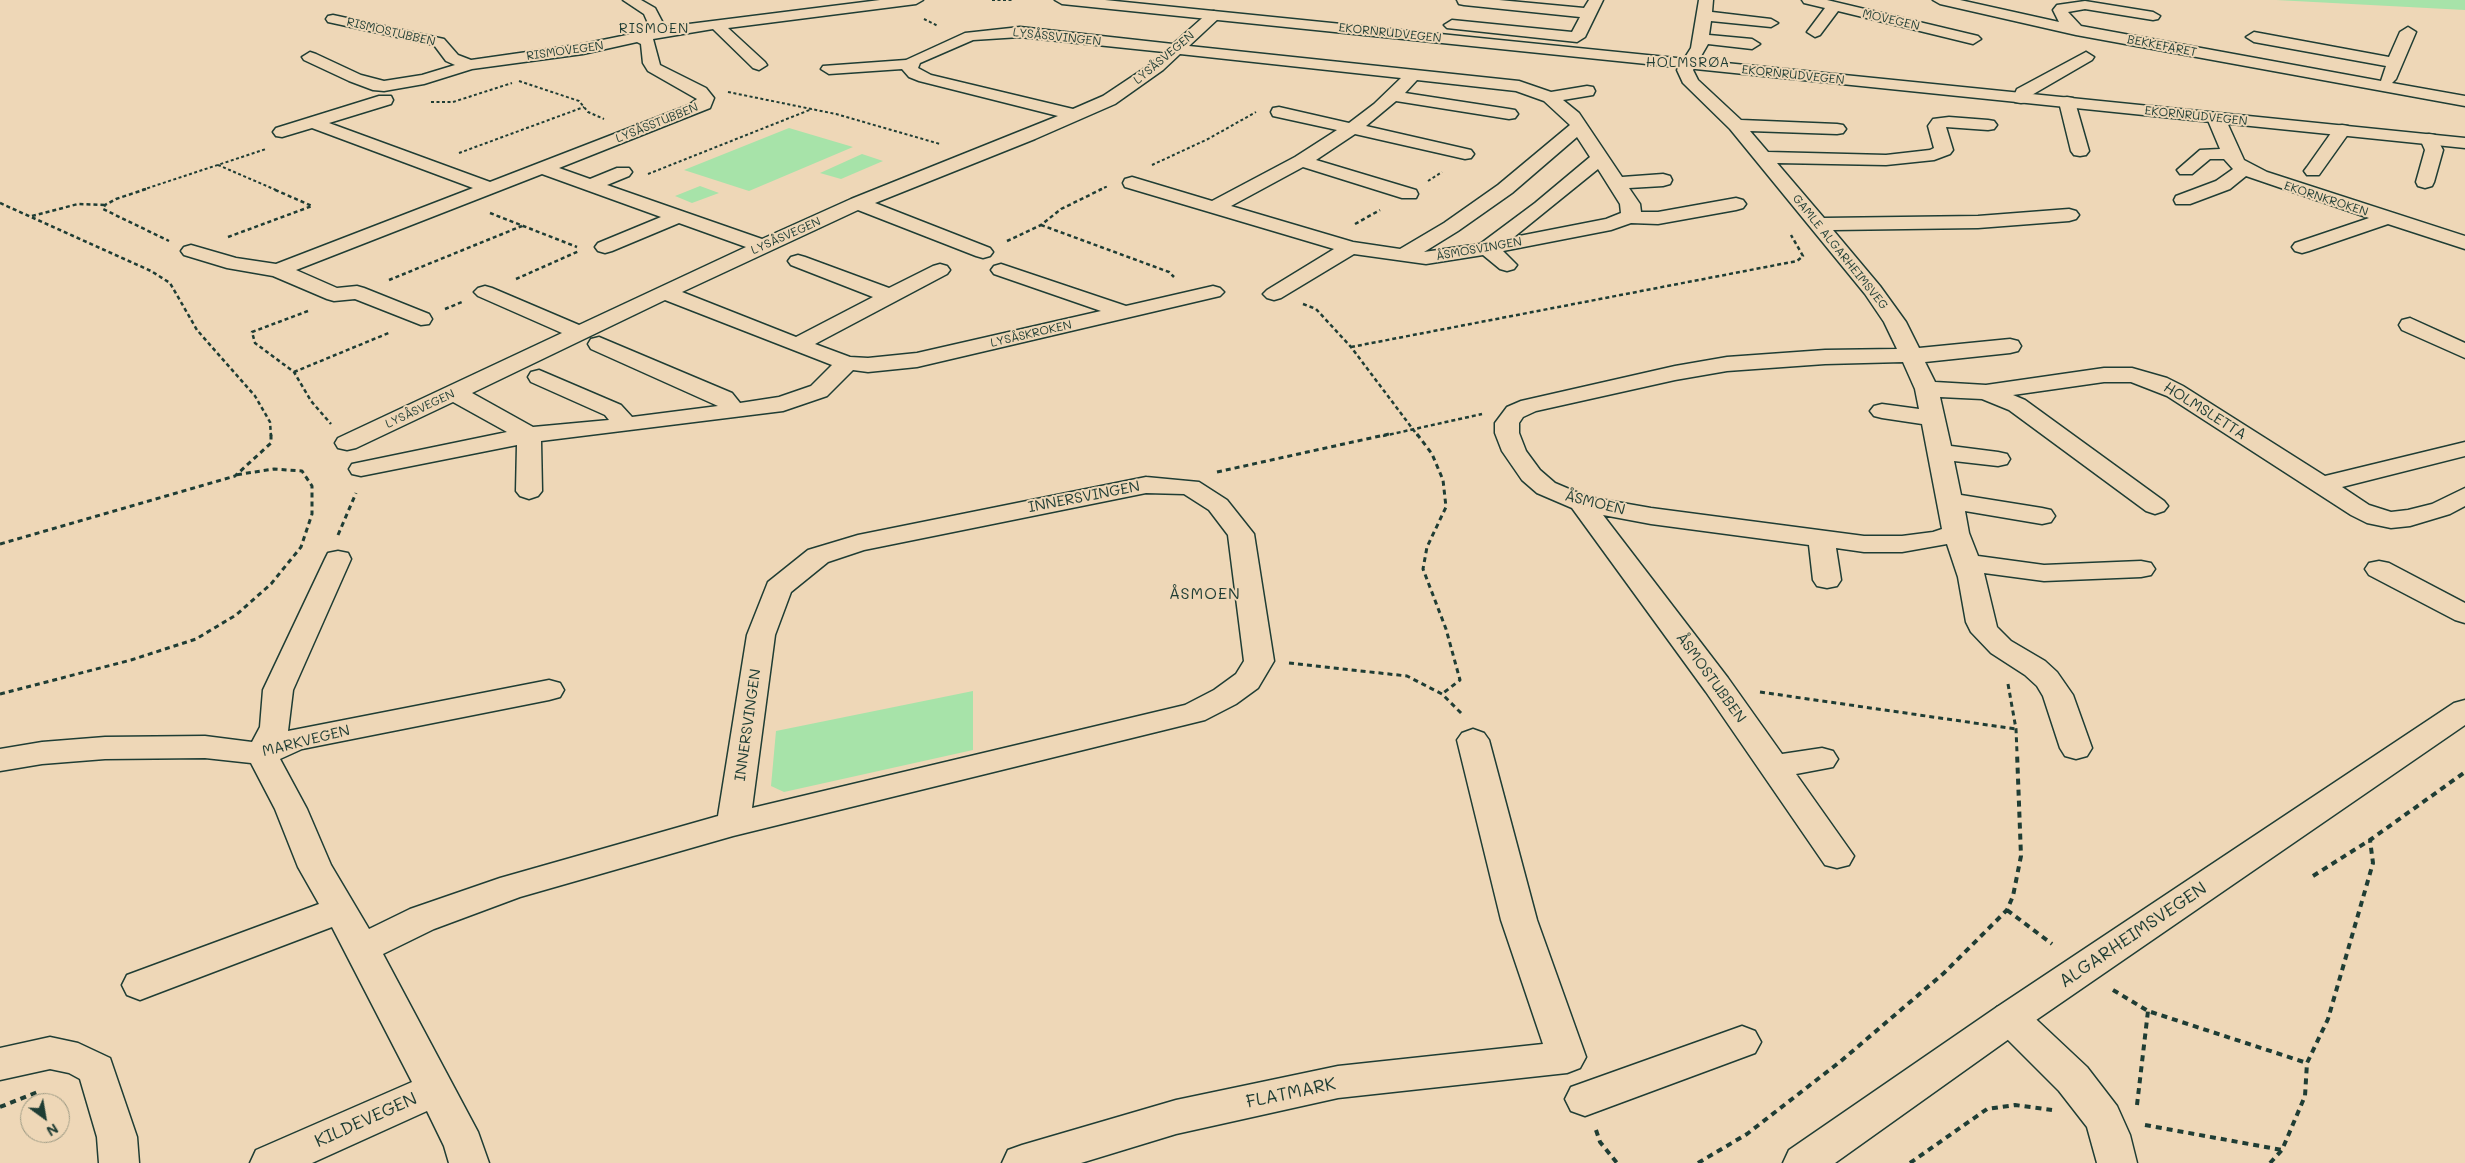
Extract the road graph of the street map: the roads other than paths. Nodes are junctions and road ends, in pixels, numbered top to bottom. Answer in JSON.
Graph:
{"nodes":[{"id":1,"x":630,"y":0,"type":"edge"},
{"id":2,"x":916,"y":0,"type":"edge"},
{"id":3,"x":1062,"y":0,"type":"edge"},
{"id":4,"x":1706,"y":0,"type":"edge"},
{"id":5,"x":1810,"y":0,"type":"edge"},
{"id":6,"x":1940,"y":0,"type":"edge"},
{"id":7,"x":1465,"y":1,"type":"edge"},
{"id":8,"x":1094,"y":2,"type":"edge"},
{"id":9,"x":1592,"y":6,"type":"edge"},
{"id":10,"x":1834,"y":6,"type":"junction"},
{"id":11,"x":1214,"y":15,"type":"junction"},
{"id":12,"x":1705,"y":16,"type":"junction"},
{"id":13,"x":2153,"y":16,"type":"dead end"},
{"id":14,"x":333,"y":19,"type":"dead end"},
{"id":15,"x":1771,"y":23,"type":"dead end"},
{"id":16,"x":717,"y":25,"type":"junction"},
{"id":17,"x":2076,"y":30,"type":"junction"},
{"id":18,"x":1448,"y":32,"type":"junction"},
{"id":19,"x":1815,"y":32,"type":"dead end"},
{"id":20,"x":2408,"y":32,"type":"dead end"},
{"id":21,"x":660,"y":33,"type":"junction"},
{"id":22,"x":2254,"y":37,"type":"dead end"},
{"id":23,"x":641,"y":38,"type":"junction"},
{"id":24,"x":1701,"y":39,"type":"junction"},
{"id":25,"x":1973,"y":39,"type":"dead end"},
{"id":26,"x":1752,"y":44,"type":"dead end"},
{"id":27,"x":1178,"y":49,"type":"junction"},
{"id":28,"x":2086,"y":56,"type":"dead end"},
{"id":29,"x":310,"y":57,"type":"dead end"},
{"id":30,"x":2395,"y":63,"type":"junction"},
{"id":31,"x":911,"y":64,"type":"junction"},
{"id":32,"x":1687,"y":64,"type":"junction"},
{"id":33,"x":470,"y":65,"type":"junction"},
{"id":34,"x":759,"y":65,"type":"dead end"},
{"id":35,"x":829,"y":69,"type":"dead end"},
{"id":36,"x":1414,"y":74,"type":"junction"},
{"id":37,"x":2385,"y":88,"type":"junction"},
{"id":38,"x":1587,"y":91,"type":"dead end"},
{"id":39,"x":1394,"y":96,"type":"junction"},
{"id":40,"x":1550,"y":97,"type":"junction"},
{"id":41,"x":2021,"y":98,"type":"junction"},
{"id":42,"x":385,"y":100,"type":"road end"},
{"id":43,"x":2465,"y":101,"type":"edge"},
{"id":44,"x":2067,"y":102,"type":"junction"},
{"id":45,"x":1271,"y":110,"type":"road end"},
{"id":46,"x":1509,"y":114,"type":"dead end"},
{"id":47,"x":1075,"y":115,"type":"junction"},
{"id":48,"x":2216,"y":118,"type":"junction"},
{"id":49,"x":313,"y":123,"type":"junction"},
{"id":50,"x":1736,"y":125,"type":"junction"},
{"id":51,"x":1988,"y":125,"type":"dead end"},
{"id":52,"x":1579,"y":126,"type":"junction"},
{"id":53,"x":1353,"y":128,"type":"junction"},
{"id":54,"x":1837,"y":129,"type":"dead end"},
{"id":55,"x":2342,"y":130,"type":"junction"},
{"id":56,"x":282,"y":132,"type":"road end"},
{"id":57,"x":2429,"y":139,"type":"junction"},
{"id":58,"x":2465,"y":143,"type":"edge"},
{"id":59,"x":2080,"y":151,"type":"dead end"},
{"id":60,"x":1465,"y":154,"type":"dead end"},
{"id":61,"x":2232,"y":154,"type":"junction"},
{"id":62,"x":1763,"y":157,"type":"junction"},
{"id":63,"x":1600,"y":158,"type":"junction"},
{"id":64,"x":1302,"y":162,"type":"junction"},
{"id":65,"x":542,"y":168,"type":"junction"},
{"id":66,"x":2245,"y":168,"type":"junction"},
{"id":67,"x":2186,"y":170,"type":"dead end"},
{"id":68,"x":2313,"y":171,"type":"dead end"},
{"id":69,"x":623,"y":172,"type":"road end"},
{"id":70,"x":1663,"y":180,"type":"dead end"},
{"id":71,"x":2425,"y":182,"type":"dead end"},
{"id":72,"x":1132,"y":183,"type":"dead end"},
{"id":73,"x":1616,"y":183,"type":"junction"},
{"id":74,"x":590,"y":185,"type":"junction"},
{"id":75,"x":488,"y":188,"type":"junction"},
{"id":76,"x":1409,"y":194,"type":"dead end"},
{"id":77,"x":2183,"y":200,"type":"dead end"},
{"id":78,"x":858,"y":204,"type":"junction"},
{"id":79,"x":1736,"y":204,"type":"dead end"},
{"id":80,"x":1213,"y":208,"type":"junction"},
{"id":81,"x":2069,"y":215,"type":"dead end"},
{"id":82,"x":679,"y":216,"type":"junction"},
{"id":83,"x":1628,"y":217,"type":"junction"},
{"id":84,"x":2386,"y":218,"type":"junction"},
{"id":85,"x":1818,"y":224,"type":"junction"},
{"id":86,"x":2465,"y":243,"type":"edge"},
{"id":87,"x":763,"y":246,"type":"junction"},
{"id":88,"x":605,"y":247,"type":"dead end"},
{"id":89,"x":2302,"y":247,"type":"dead end"},
{"id":90,"x":1350,"y":248,"type":"junction"},
{"id":91,"x":1487,"y":248,"type":"junction"},
{"id":92,"x":190,"y":251,"type":"road end"},
{"id":93,"x":982,"y":252,"type":"road end"},
{"id":94,"x":1402,"y":256,"type":"junction"},
{"id":95,"x":798,"y":261,"type":"dead end"},
{"id":96,"x":1506,"y":265,"type":"dead end"},
{"id":97,"x":278,"y":270,"type":"junction"},
{"id":98,"x":940,"y":270,"type":"dead end"},
{"id":99,"x":1001,"y":270,"type":"dead end"},
{"id":100,"x":486,"y":292,"type":"road end"},
{"id":101,"x":1213,"y":292,"type":"dead end"},
{"id":102,"x":665,"y":293,"type":"junction"},
{"id":103,"x":1274,"y":294,"type":"road end"},
{"id":104,"x":890,"y":296,"type":"junction"},
{"id":105,"x":1124,"y":312,"type":"junction"},
{"id":106,"x":420,"y":319,"type":"road end"},
{"id":107,"x":2410,"y":325,"type":"dead end"},
{"id":108,"x":589,"y":339,"type":"junction"},
{"id":109,"x":797,"y":345,"type":"junction"},
{"id":110,"x":2010,"y":346,"type":"dead end"},
{"id":111,"x":2465,"y":351,"type":"edge"},
{"id":112,"x":1911,"y":355,"type":"junction"},
{"id":113,"x":847,"y":363,"type":"junction"},
{"id":114,"x":539,"y":377,"type":"dead end"},
{"id":115,"x":1927,"y":389,"type":"junction"},
{"id":116,"x":1986,"y":392,"type":"junction"},
{"id":117,"x":456,"y":393,"type":"junction"},
{"id":118,"x":734,"y":410,"type":"junction"},
{"id":119,"x":1882,"y":411,"type":"dead end"},
{"id":120,"x":1932,"y":418,"type":"junction"},
{"id":121,"x":626,"y":425,"type":"junction"},
{"id":122,"x":529,"y":435,"type":"junction"},
{"id":123,"x":347,"y":443,"type":"dead end"},
{"id":124,"x":2465,"y":449,"type":"edge"},
{"id":125,"x":1939,"y":452,"type":"junction"},
{"id":126,"x":1998,"y":459,"type":"dead end"},
{"id":127,"x":361,"y":469,"type":"dead end"},
{"id":128,"x":2322,"y":485,"type":"junction"},
{"id":129,"x":529,"y":491,"type":"dead end"},
{"id":130,"x":2465,"y":496,"type":"edge"},
{"id":131,"x":1950,"y":501,"type":"junction"},
{"id":132,"x":1581,"y":503,"type":"junction"},
{"id":133,"x":2155,"y":506,"type":"dead end"},
{"id":134,"x":2042,"y":516,"type":"dead end"},
{"id":135,"x":1956,"y":533,"type":"junction"},
{"id":136,"x":1822,"y":540,"type":"junction"},
{"id":137,"x":338,"y":558,"type":"dead end"},
{"id":138,"x":1966,"y":562,"type":"junction"},
{"id":139,"x":2141,"y":569,"type":"dead end"},
{"id":140,"x":2379,"y":569,"type":"dead end"},
{"id":141,"x":1827,"y":580,"type":"dead end"},
{"id":142,"x":2465,"y":614,"type":"edge"},
{"id":143,"x":549,"y":690,"type":"dead end"},
{"id":144,"x":2465,"y":710,"type":"edge"},
{"id":145,"x":1473,"y":740,"type":"road end"},
{"id":146,"x":2076,"y":748,"type":"dead end"},
{"id":147,"x":262,"y":754,"type":"junction"},
{"id":148,"x":1822,"y":759,"type":"dead end"},
{"id":149,"x":0,"y":760,"type":"edge"},
{"id":150,"x":1775,"y":766,"type":"junction"},
{"id":151,"x":733,"y":824,"type":"junction"},
{"id":152,"x":1838,"y":856,"type":"dead end"},
{"id":153,"x":339,"y":910,"type":"junction"},
{"id":154,"x":362,"y":948,"type":"junction"},
{"id":155,"x":140,"y":984,"type":"dead end"},
{"id":156,"x":2010,"y":1018,"type":"junction"},
{"id":157,"x":1742,"y":1042,"type":"dead end"},
{"id":158,"x":0,"y":1064,"type":"edge"},
{"id":159,"x":434,"y":1090,"type":"junction"},
{"id":160,"x":1585,"y":1099,"type":"dead end"},
{"id":161,"x":292,"y":1158,"type":"edge"},
{"id":162,"x":119,"y":1163,"type":"edge"},
{"id":163,"x":469,"y":1163,"type":"edge"},
{"id":164,"x":1022,"y":1163,"type":"edge"},
{"id":165,"x":1803,"y":1163,"type":"edge"},
{"id":166,"x":2117,"y":1163,"type":"edge"}],
"edges":[{"from":1,"to":21,"type":"street"},
{"from":2,"to":16,"type":"street","name":"RISMOVEGEN"},
{"from":3,"to":8,"type":"street","name":"EKORNRUDVEGEN"},
{"from":4,"to":12,"type":"street"},
{"from":5,"to":10,"type":"street","name":"MOVEGEN"},
{"from":6,"to":17,"type":"street","name":"BEKKEFARET"},
{"from":7,"to":9,"type":"street"},
{"from":7,"to":18,"type":"street"},
{"from":8,"to":11,"type":"street","name":"EKORNRUDVEGEN"},
{"from":9,"to":18,"type":"street"},
{"from":10,"to":19,"type":"street"},
{"from":10,"to":25,"type":"street","name":"MOVEGEN"},
{"from":11,"to":18,"type":"street","name":"EKORNRUDVEGEN"},
{"from":11,"to":27,"type":"street","name":"LYSÅSVEGEN"},
{"from":12,"to":15,"type":"street"},
{"from":12,"to":24,"type":"street"},
{"from":13,"to":17,"type":"street"},
{"from":14,"to":33,"type":"street","name":"RISMOSTUBBEN"},
{"from":16,"to":21,"type":"street","name":"RISMOVEGEN"},
{"from":16,"to":34,"type":"street"},
{"from":17,"to":37,"type":"street","name":"BEKKEFARET"},
{"from":18,"to":32,"type":"street","name":"EKORNRUDVEGEN"},
{"from":20,"to":30,"type":"street"},
{"from":21,"to":23,"type":"street","name":"RISMOVEGEN"},
{"from":22,"to":30,"type":"street"},
{"from":23,"to":33,"type":"street","name":"RISMOVEGEN"},
{"from":23,"to":65,"type":"street","name":"LYSÅSSTUBBEN"},
{"from":24,"to":26,"type":"street"},
{"from":24,"to":32,"type":"street"},
{"from":27,"to":31,"type":"street","name":"LYSÅSSVINGEN"},
{"from":27,"to":36,"type":"street"},
{"from":27,"to":47,"type":"street","name":"LYSÅSVEGEN"},
{"from":28,"to":41,"type":"street"},
{"from":29,"to":33,"type":"street","name":"RISMOVEGEN"},
{"from":30,"to":37,"type":"street"},
{"from":31,"to":35,"type":"street"},
{"from":31,"to":47,"type":"street"},
{"from":32,"to":41,"type":"street","name":"EKORNRUDVEGEN"},
{"from":32,"to":50,"type":"street","name":"GAMLE ALGARHEIMSVEG"},
{"from":36,"to":39,"type":"street"},
{"from":36,"to":40,"type":"street"},
{"from":37,"to":43,"type":"street","name":"BEKKEFARET"},
{"from":38,"to":40,"type":"street"},
{"from":39,"to":46,"type":"street"},
{"from":39,"to":53,"type":"street"},
{"from":40,"to":52,"type":"street"},
{"from":41,"to":44,"type":"street","name":"EKORNRUDVEGEN"},
{"from":42,"to":49,"type":"street"},
{"from":44,"to":48,"type":"street","name":"EKORNRUDVEGEN"},
{"from":44,"to":59,"type":"street"},
{"from":45,"to":53,"type":"street"},
{"from":47,"to":78,"type":"street","name":"LYSÅSVEGEN"},
{"from":48,"to":55,"type":"street","name":"EKORNRUDVEGEN"},
{"from":48,"to":61,"type":"street","name":"EKORNKROKEN"},
{"from":49,"to":56,"type":"street"},
{"from":49,"to":75,"type":"street"},
{"from":50,"to":54,"type":"street"},
{"from":50,"to":62,"type":"street","name":"GAMLE ALGARHEIMSVEG"},
{"from":51,"to":62,"type":"street"},
{"from":52,"to":63,"type":"street"},
{"from":52,"to":94,"type":"street"},
{"from":53,"to":60,"type":"street"},
{"from":53,"to":64,"type":"street"},
{"from":55,"to":57,"type":"street","name":"EKORNRUDVEGEN"},
{"from":55,"to":68,"type":"street"},
{"from":57,"to":58,"type":"street","name":"EKORNRUDVEGEN"},
{"from":57,"to":71,"type":"street"},
{"from":61,"to":66,"type":"street","name":"EKORNKROKEN"},
{"from":61,"to":67,"type":"street"},
{"from":62,"to":85,"type":"street","name":"GAMLE ALGARHEIMSVEG"},
{"from":63,"to":73,"type":"street"},
{"from":63,"to":91,"type":"street"},
{"from":64,"to":76,"type":"street"},
{"from":64,"to":80,"type":"street"},
{"from":65,"to":74,"type":"street"},
{"from":65,"to":75,"type":"street","name":"LYSÅSSTUBBEN"},
{"from":66,"to":77,"type":"street"},
{"from":66,"to":84,"type":"street","name":"EKORNKROKEN"},
{"from":69,"to":74,"type":"street"},
{"from":70,"to":73,"type":"street"},
{"from":72,"to":80,"type":"street","name":"ÅSMOSVINGEN"},
{"from":73,"to":83,"type":"street"},
{"from":74,"to":82,"type":"street"},
{"from":75,"to":97,"type":"street","name":"LYSÅSSTUBBEN"},
{"from":78,"to":87,"type":"street","name":"LYSÅSVEGEN"},
{"from":78,"to":93,"type":"street"},
{"from":79,"to":83,"type":"street","name":"ÅSMOSVINGEN"},
{"from":80,"to":90,"type":"street","name":"ÅSMOSVINGEN"},
{"from":81,"to":85,"type":"street"},
{"from":82,"to":87,"type":"street"},
{"from":82,"to":88,"type":"street"},
{"from":83,"to":91,"type":"street","name":"ÅSMOSVINGEN"},
{"from":84,"to":86,"type":"street","name":"EKORNKROKEN"},
{"from":84,"to":89,"type":"street"},
{"from":85,"to":112,"type":"street","name":"GAMLE ALGARHEIMSVEG"},
{"from":87,"to":102,"type":"street","name":"LYSÅSVEGEN"},
{"from":90,"to":94,"type":"street","name":"ÅSMOSVINGEN"},
{"from":90,"to":103,"type":"street"},
{"from":91,"to":94,"type":"street","name":"ÅSMOSVINGEN"},
{"from":91,"to":96,"type":"street"},
{"from":92,"to":97,"type":"street"},
{"from":95,"to":104,"type":"street"},
{"from":97,"to":106,"type":"street"},
{"from":98,"to":104,"type":"street"},
{"from":99,"to":105,"type":"street"},
{"from":100,"to":108,"type":"street"},
{"from":101,"to":105,"type":"street","name":"LYSÅSKROKEN"},
{"from":102,"to":108,"type":"street","name":"LYSÅSVEGEN"},
{"from":102,"to":109,"type":"street","name":"LYSÅSKROKEN"},
{"from":104,"to":109,"type":"street"},
{"from":105,"to":113,"type":"street","name":"LYSÅSKROKEN"},
{"from":107,"to":111,"type":"street"},
{"from":108,"to":117,"type":"street","name":"LYSÅSVEGEN"},
{"from":108,"to":118,"type":"street"},
{"from":109,"to":113,"type":"street","name":"LYSÅSKROKEN"},
{"from":110,"to":112,"type":"street"},
{"from":112,"to":115,"type":"street","name":"GAMLE ALGARHEIMSVEG"},
{"from":112,"to":132,"type":"street","name":"ÅSMOEN"},
{"from":113,"to":118,"type":"street"},
{"from":114,"to":121,"type":"street"},
{"from":115,"to":116,"type":"street","name":"HOLMSLETTA"},
{"from":115,"to":120,"type":"street","name":"GAMLE ALGARHEIMSVEG"},
{"from":116,"to":128,"type":"street","name":"HOLMSLETTA"},
{"from":116,"to":133,"type":"street"},
{"from":117,"to":122,"type":"street"},
{"from":117,"to":123,"type":"street","name":"LYSÅSVEGEN"},
{"from":118,"to":121,"type":"street"},
{"from":119,"to":120,"type":"street"},
{"from":120,"to":125,"type":"street","name":"GAMLE ALGARHEIMSVEG"},
{"from":121,"to":122,"type":"street"},
{"from":122,"to":127,"type":"street"},
{"from":122,"to":129,"type":"street"},
{"from":124,"to":128,"type":"street"},
{"from":125,"to":126,"type":"street"},
{"from":125,"to":131,"type":"street","name":"GAMLE ALGARHEIMSVEG"},
{"from":128,"to":130,"type":"street","name":"HOLMSLETTA"},
{"from":131,"to":134,"type":"street"},
{"from":131,"to":135,"type":"street","name":"GAMLE ALGARHEIMSVEG"},
{"from":132,"to":136,"type":"street","name":"ÅSMOEN"},
{"from":132,"to":150,"type":"street","name":"ÅSMOSTUBBEN"},
{"from":135,"to":136,"type":"street","name":"ÅSMOEN"},
{"from":135,"to":138,"type":"street","name":"GAMLE ALGARHEIMSVEG"},
{"from":136,"to":141,"type":"street"},
{"from":137,"to":147,"type":"street"},
{"from":138,"to":139,"type":"street"},
{"from":138,"to":146,"type":"street","name":"GAMLE ALGARHEIMSVEG"},
{"from":140,"to":142,"type":"street"},
{"from":143,"to":147,"type":"street","name":"MARKVEGEN"},
{"from":144,"to":156,"type":"street","name":"ALGARHEIMSVEGEN"},
{"from":145,"to":164,"type":"street","name":"FLATMARK"},
{"from":147,"to":149,"type":"street","name":"MARKVEGEN"},
{"from":147,"to":153,"type":"street"},
{"from":148,"to":150,"type":"street"},
{"from":150,"to":152,"type":"street","name":"ÅSMOSTUBBEN"},
{"from":151,"to":151,"type":"street","name":"INNERSVINGEN"},
{"from":151,"to":154,"type":"street"},
{"from":153,"to":154,"type":"street"},
{"from":153,"to":155,"type":"street"},
{"from":154,"to":159,"type":"street"},
{"from":156,"to":165,"type":"street","name":"ALGARHEIMSVEGEN"},
{"from":156,"to":166,"type":"street"},
{"from":157,"to":160,"type":"street"},
{"from":158,"to":162,"type":"street"},
{"from":159,"to":161,"type":"street","name":"KILDEVEGEN"},
{"from":159,"to":163,"type":"street"}]}
